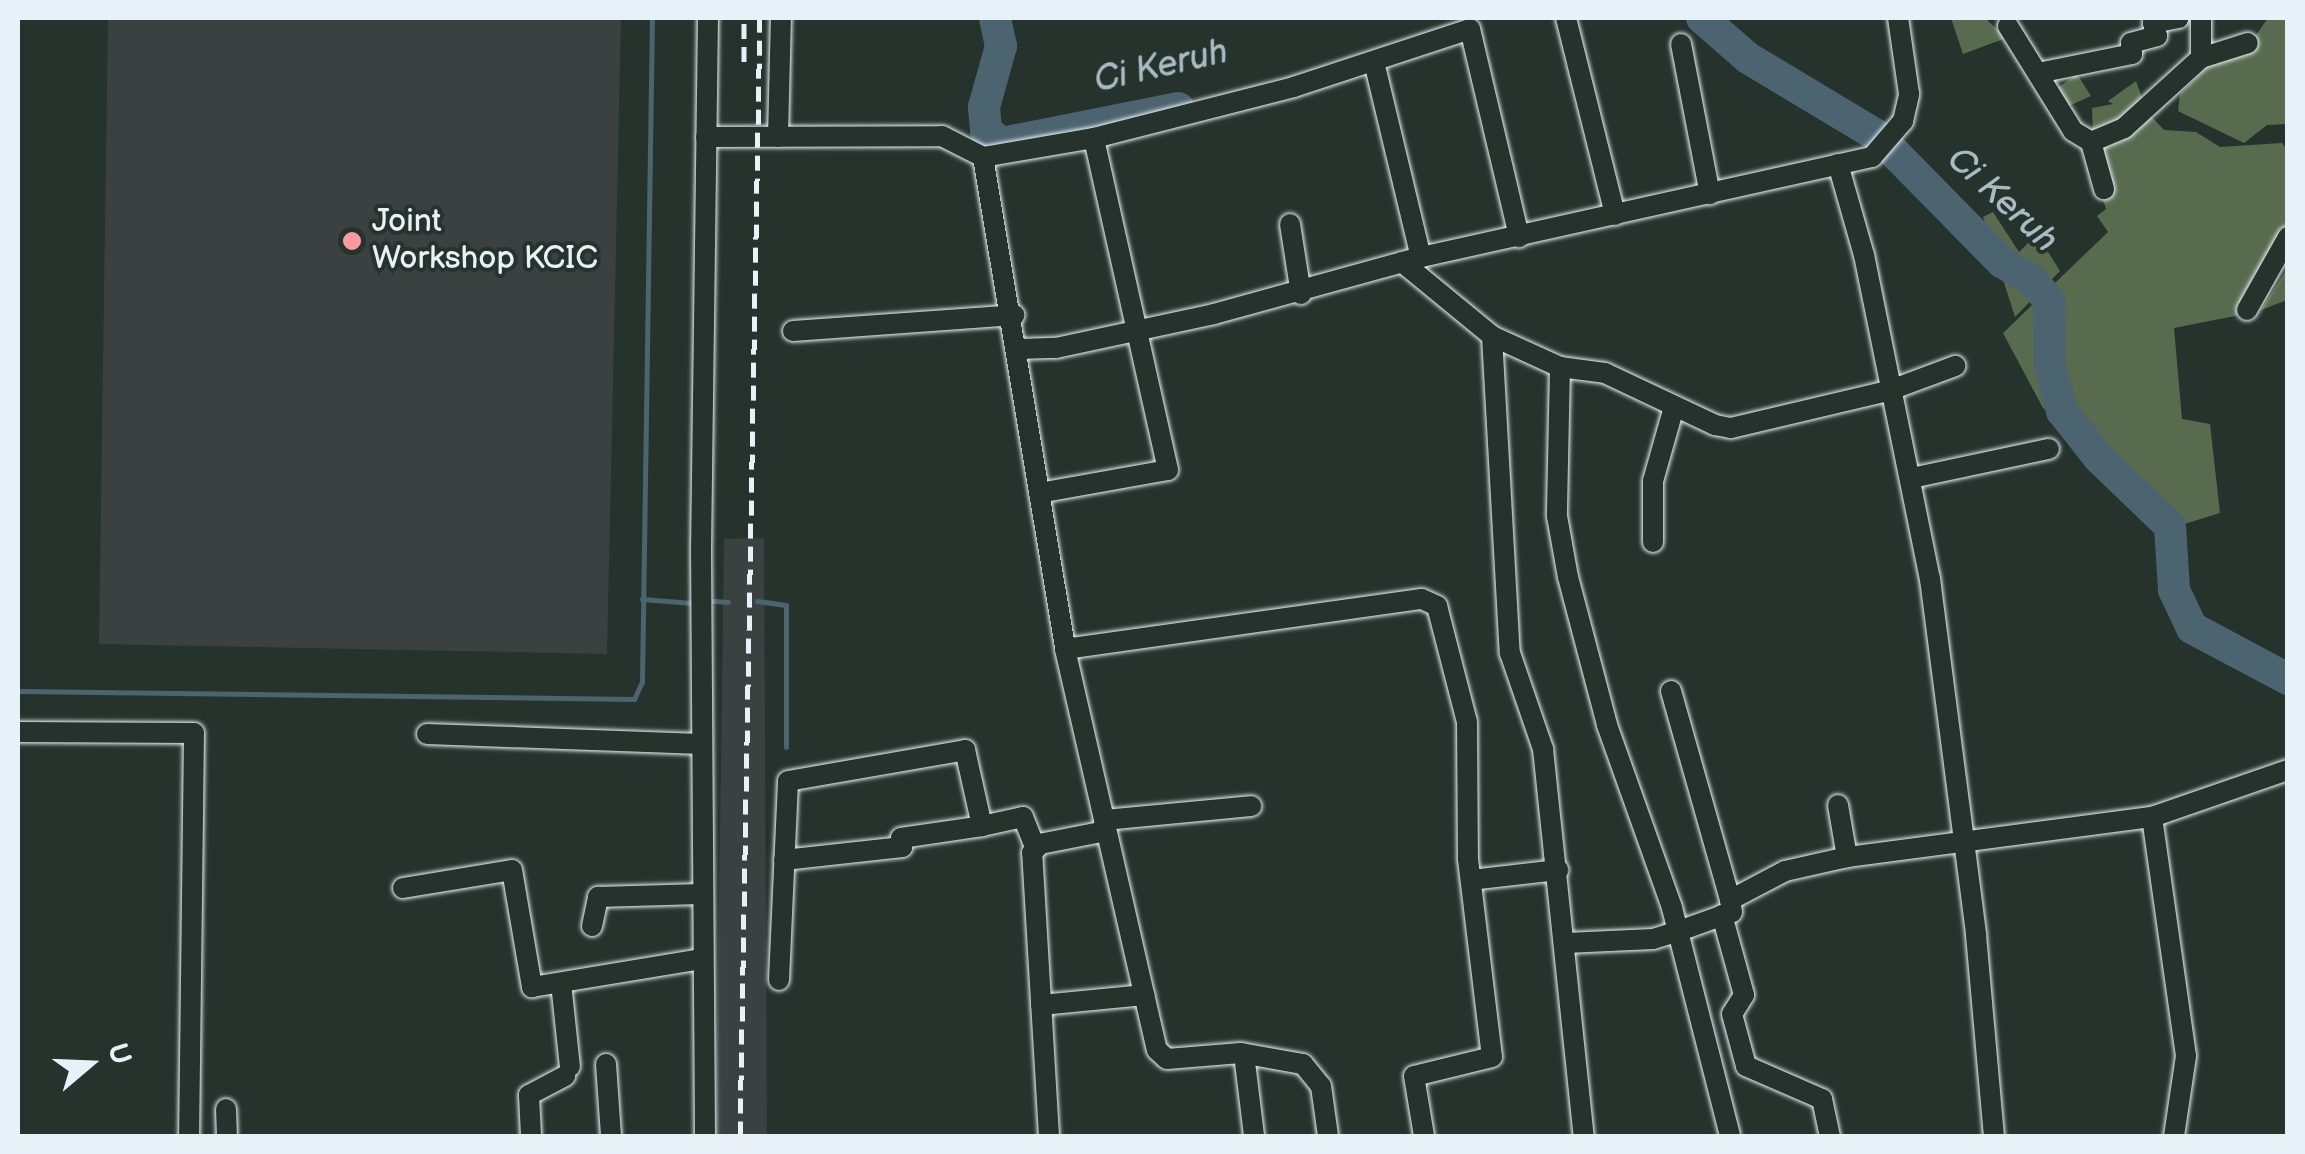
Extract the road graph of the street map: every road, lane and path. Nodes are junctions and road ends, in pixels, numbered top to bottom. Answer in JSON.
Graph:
{"nodes":[{"id":1,"x":708,"y":18,"type":"edge"},
{"id":2,"x":780,"y":18,"type":"edge"},
{"id":3,"x":1566,"y":18,"type":"edge"},
{"id":4,"x":1898,"y":18,"type":"edge"},
{"id":5,"x":2178,"y":18,"type":"edge"},
{"id":6,"x":2200,"y":18,"type":"edge"},
{"id":7,"x":2008,"y":26,"type":"dead end"},
{"id":8,"x":1681,"y":44,"type":"dead end"},
{"id":9,"x":2248,"y":44,"type":"dead end"},
{"id":10,"x":2202,"y":58,"type":"junction"},
{"id":11,"x":1375,"y":66,"type":"junction"},
{"id":12,"x":2038,"y":73,"type":"junction"},
{"id":13,"x":706,"y":138,"type":"junction"},
{"id":14,"x":778,"y":138,"type":"junction"},
{"id":15,"x":1094,"y":138,"type":"junction"},
{"id":16,"x":2092,"y":142,"type":"junction"},
{"id":17,"x":984,"y":157,"type":"junction"},
{"id":18,"x":1838,"y":164,"type":"junction"},
{"id":19,"x":2104,"y":189,"type":"dead end"},
{"id":20,"x":1710,"y":194,"type":"junction"},
{"id":21,"x":1615,"y":215,"type":"junction"},
{"id":22,"x":1290,"y":224,"type":"dead end"},
{"id":23,"x":1518,"y":237,"type":"junction"},
{"id":24,"x":2288,"y":237,"type":"edge"},
{"id":25,"x":1411,"y":260,"type":"junction"},
{"id":26,"x":1300,"y":294,"type":"junction"},
{"id":27,"x":2247,"y":310,"type":"dead end"},
{"id":28,"x":1014,"y":315,"type":"junction"},
{"id":29,"x":1134,"y":328,"type":"junction"},
{"id":30,"x":794,"y":331,"type":"dead end"},
{"id":31,"x":1492,"y":336,"type":"junction"},
{"id":32,"x":1020,"y":349,"type":"junction"},
{"id":33,"x":1956,"y":366,"type":"dead end"},
{"id":34,"x":1560,"y":367,"type":"junction"},
{"id":35,"x":1888,"y":391,"type":"junction"},
{"id":36,"x":1674,"y":407,"type":"junction"},
{"id":37,"x":2049,"y":449,"type":"dead end"},
{"id":38,"x":1912,"y":478,"type":"junction"},
{"id":39,"x":1039,"y":493,"type":"junction"},
{"id":40,"x":1653,"y":542,"type":"dead end"},
{"id":41,"x":1066,"y":650,"type":"junction"},
{"id":42,"x":1671,"y":690,"type":"dead end"},
{"id":43,"x":18,"y":732,"type":"edge"},
{"id":44,"x":427,"y":734,"type":"dead end"},
{"id":45,"x":700,"y":744,"type":"junction"},
{"id":46,"x":2288,"y":770,"type":"edge"},
{"id":47,"x":1838,"y":805,"type":"dead end"},
{"id":48,"x":1251,"y":806,"type":"dead end"},
{"id":49,"x":2152,"y":824,"type":"junction"},
{"id":50,"x":982,"y":826,"type":"junction"},
{"id":51,"x":1105,"y":826,"type":"junction"},
{"id":52,"x":1965,"y":841,"type":"junction"},
{"id":53,"x":1035,"y":847,"type":"junction"},
{"id":54,"x":1847,"y":857,"type":"junction"},
{"id":55,"x":784,"y":860,"type":"junction"},
{"id":56,"x":1558,"y":870,"type":"junction"},
{"id":57,"x":1471,"y":880,"type":"junction"},
{"id":58,"x":402,"y":888,"type":"dead end"},
{"id":59,"x":701,"y":894,"type":"junction"},
{"id":60,"x":1726,"y":907,"type":"junction"},
{"id":61,"x":592,"y":926,"type":"dead end"},
{"id":62,"x":1678,"y":931,"type":"junction"},
{"id":63,"x":1566,"y":943,"type":"junction"},
{"id":64,"x":701,"y":959,"type":"junction"},
{"id":65,"x":780,"y":980,"type":"dead end"},
{"id":66,"x":562,"y":984,"type":"junction"},
{"id":67,"x":1144,"y":995,"type":"junction"},
{"id":68,"x":1041,"y":1006,"type":"junction"},
{"id":69,"x":1244,"y":1054,"type":"junction"},
{"id":70,"x":606,"y":1064,"type":"dead end"},
{"id":71,"x":226,"y":1108,"type":"dead end"},
{"id":72,"x":189,"y":1136,"type":"edge"},
{"id":73,"x":228,"y":1136,"type":"edge"},
{"id":74,"x":531,"y":1136,"type":"edge"},
{"id":75,"x":611,"y":1136,"type":"edge"},
{"id":76,"x":697,"y":1136,"type":"edge"},
{"id":77,"x":705,"y":1136,"type":"edge"},
{"id":78,"x":1049,"y":1136,"type":"edge"},
{"id":79,"x":1254,"y":1136,"type":"edge"},
{"id":80,"x":1328,"y":1136,"type":"edge"},
{"id":81,"x":1424,"y":1136,"type":"edge"},
{"id":82,"x":1584,"y":1136,"type":"edge"},
{"id":83,"x":1730,"y":1136,"type":"edge"},
{"id":84,"x":1830,"y":1136,"type":"edge"},
{"id":85,"x":1994,"y":1136,"type":"edge"},
{"id":86,"x":2174,"y":1136,"type":"edge"}],
"edges":[{"from":1,"to":13,"type":"street"},
{"from":2,"to":14,"type":"street"},
{"from":3,"to":21,"type":"street"},
{"from":4,"to":18,"type":"street"},
{"from":5,"to":12,"type":"street"},
{"from":6,"to":10,"type":"street"},
{"from":7,"to":12,"type":"street"},
{"from":8,"to":20,"type":"street"},
{"from":9,"to":10,"type":"street"},
{"from":10,"to":16,"type":"street"},
{"from":11,"to":15,"type":"street"},
{"from":11,"to":23,"type":"street"},
{"from":11,"to":25,"type":"street"},
{"from":12,"to":16,"type":"street"},
{"from":13,"to":14,"type":"street"},
{"from":13,"to":45,"type":"street"},
{"from":14,"to":17,"type":"street"},
{"from":15,"to":17,"type":"street"},
{"from":15,"to":29,"type":"street"},
{"from":16,"to":19,"type":"street"},
{"from":17,"to":28,"type":"street"},
{"from":18,"to":20,"type":"street"},
{"from":18,"to":35,"type":"street"},
{"from":20,"to":21,"type":"street"},
{"from":21,"to":23,"type":"street"},
{"from":22,"to":26,"type":"street"},
{"from":23,"to":25,"type":"street"},
{"from":24,"to":27,"type":"street"},
{"from":25,"to":26,"type":"street"},
{"from":25,"to":31,"type":"street"},
{"from":26,"to":29,"type":"street"},
{"from":28,"to":30,"type":"street"},
{"from":28,"to":32,"type":"street"},
{"from":29,"to":32,"type":"street"},
{"from":29,"to":39,"type":"street"},
{"from":31,"to":34,"type":"street"},
{"from":31,"to":56,"type":"street"},
{"from":32,"to":39,"type":"street"},
{"from":33,"to":35,"type":"street"},
{"from":34,"to":36,"type":"street"},
{"from":34,"to":62,"type":"street"},
{"from":35,"to":36,"type":"street"},
{"from":35,"to":38,"type":"street"},
{"from":36,"to":40,"type":"street"},
{"from":37,"to":38,"type":"street"},
{"from":38,"to":52,"type":"street"},
{"from":39,"to":41,"type":"street"},
{"from":41,"to":51,"type":"street"},
{"from":41,"to":57,"type":"street"},
{"from":42,"to":60,"type":"street"},
{"from":43,"to":72,"type":"street"},
{"from":44,"to":45,"type":"street"},
{"from":45,"to":59,"type":"street"},
{"from":46,"to":49,"type":"street"},
{"from":47,"to":54,"type":"street"},
{"from":48,"to":51,"type":"street"},
{"from":49,"to":52,"type":"street"},
{"from":49,"to":86,"type":"street"},
{"from":50,"to":53,"type":"street"},
{"from":50,"to":55,"type":"street"},
{"from":50,"to":55,"type":"street"},
{"from":51,"to":53,"type":"street"},
{"from":51,"to":67,"type":"street"},
{"from":52,"to":54,"type":"street"},
{"from":52,"to":85,"type":"street"},
{"from":53,"to":68,"type":"street"},
{"from":54,"to":60,"type":"street"},
{"from":55,"to":65,"type":"street"},
{"from":56,"to":57,"type":"street"},
{"from":56,"to":63,"type":"street"},
{"from":57,"to":81,"type":"street"},
{"from":58,"to":66,"type":"street"},
{"from":59,"to":61,"type":"street"},
{"from":59,"to":64,"type":"street"},
{"from":60,"to":62,"type":"street"},
{"from":60,"to":84,"type":"street"},
{"from":62,"to":63,"type":"street"},
{"from":62,"to":83,"type":"street"},
{"from":63,"to":82,"type":"street"},
{"from":64,"to":66,"type":"street"},
{"from":64,"to":77,"type":"street"},
{"from":66,"to":74,"type":"street"},
{"from":67,"to":68,"type":"street"},
{"from":67,"to":69,"type":"street"},
{"from":68,"to":78,"type":"street"},
{"from":69,"to":79,"type":"street"},
{"from":69,"to":80,"type":"street"},
{"from":70,"to":75,"type":"street"},
{"from":71,"to":73,"type":"street"},
{"from":76,"to":77,"type":"street"}]}
